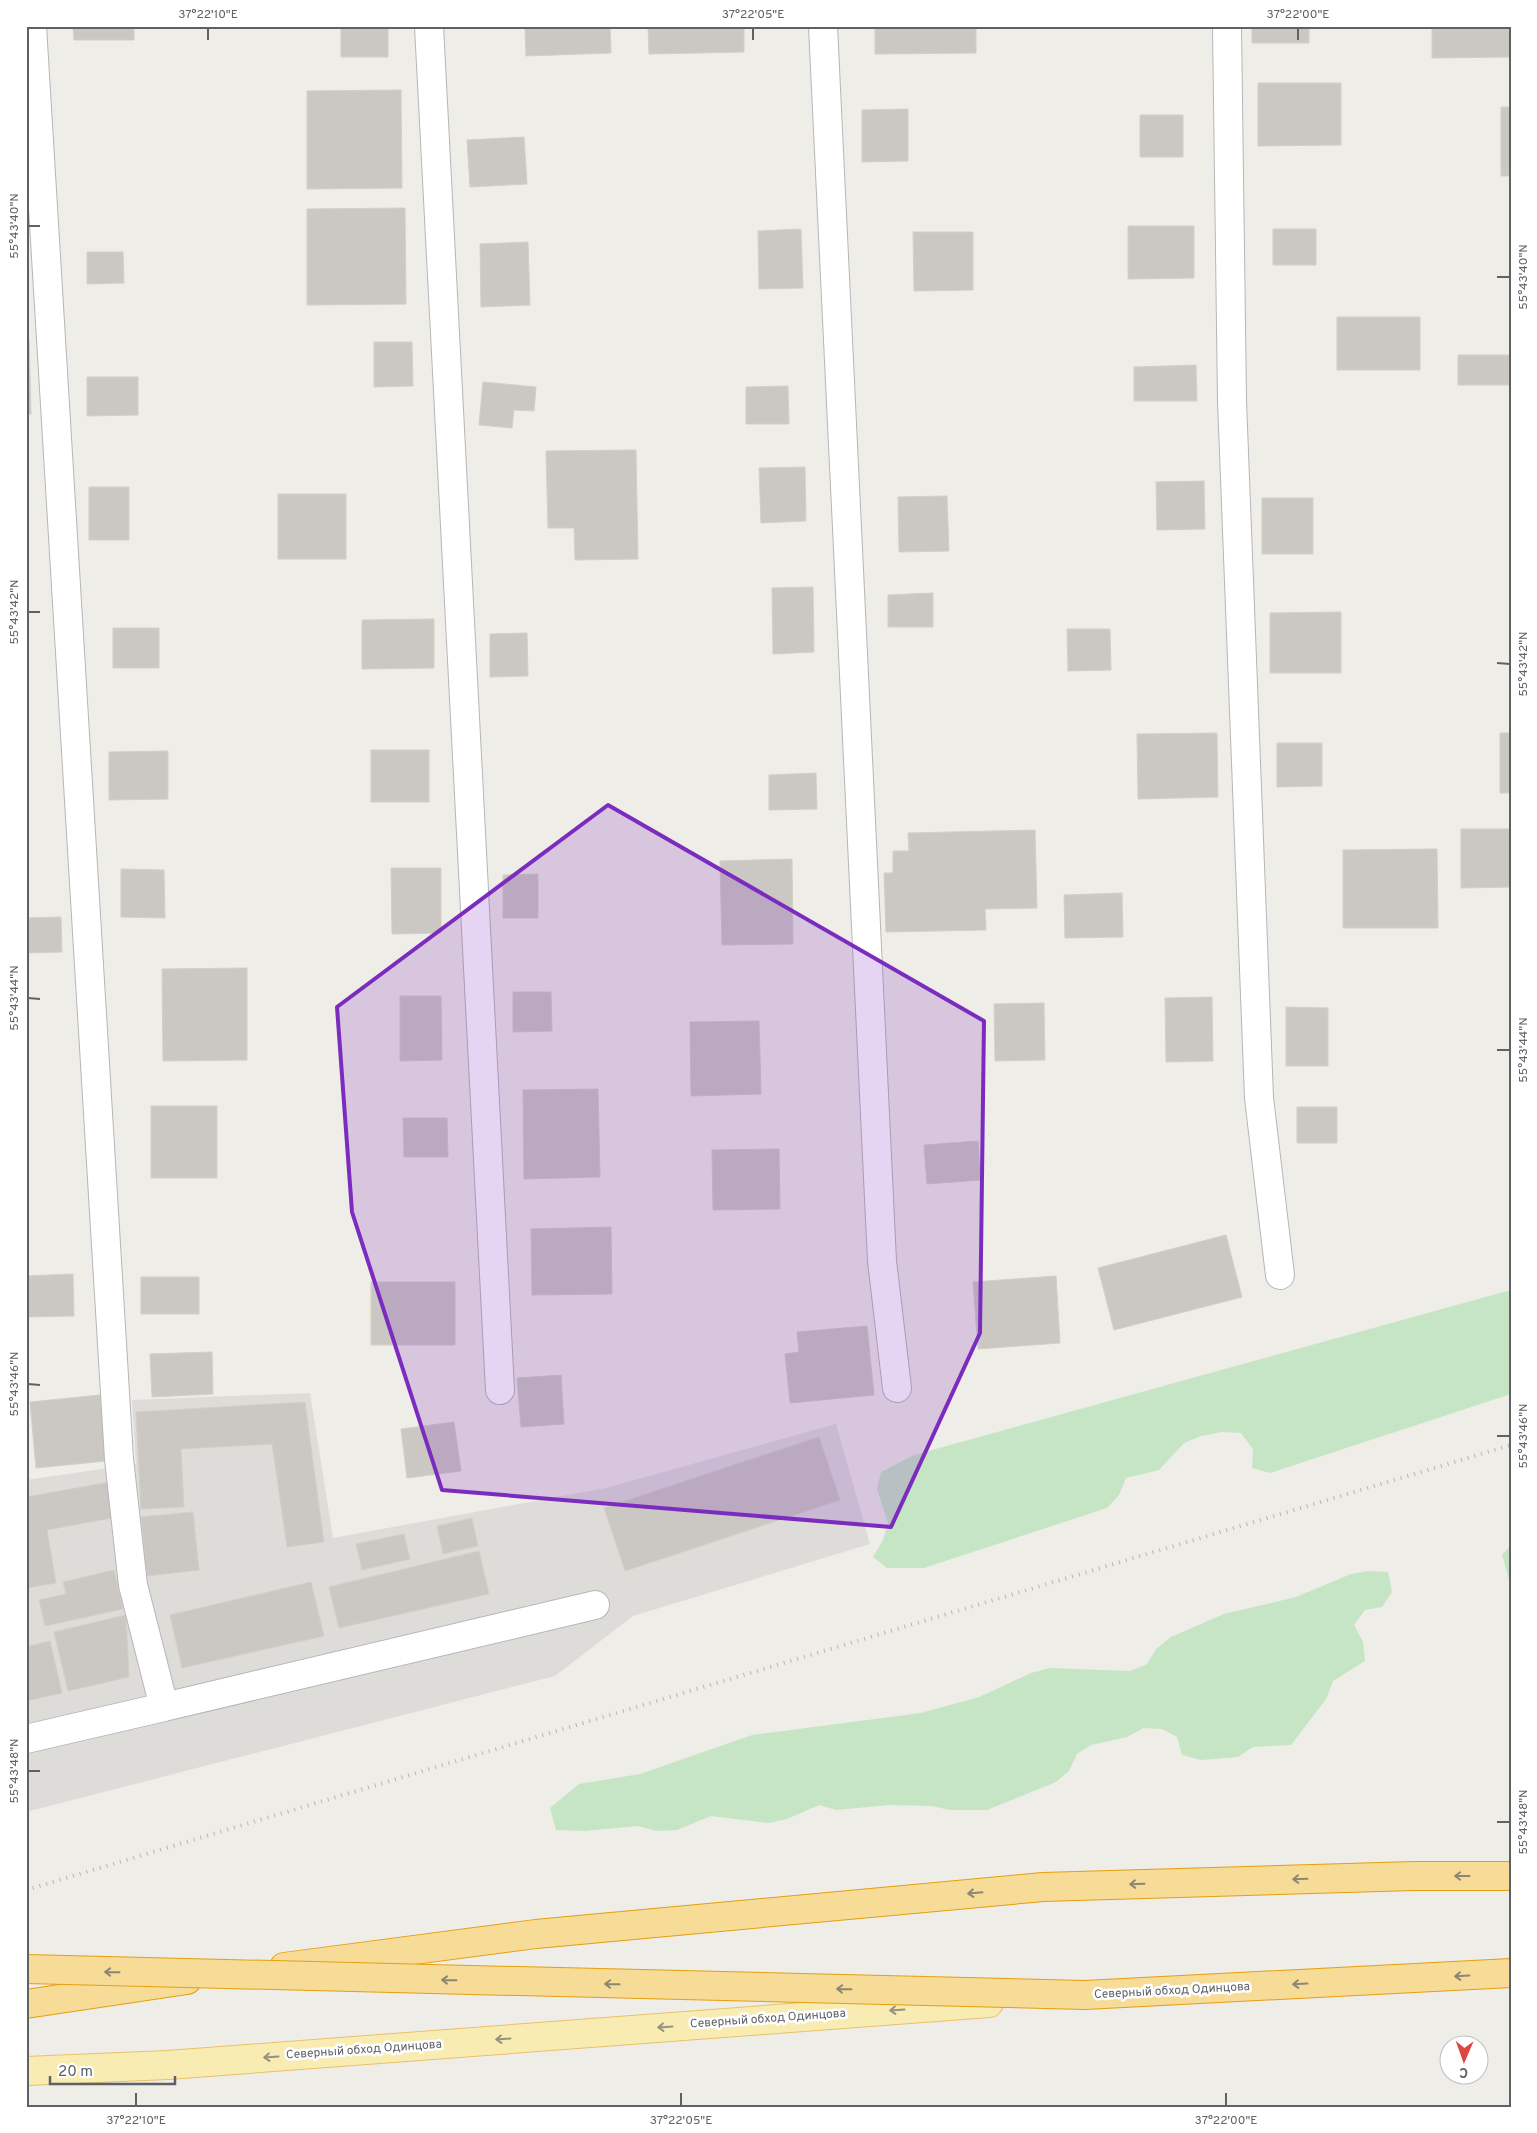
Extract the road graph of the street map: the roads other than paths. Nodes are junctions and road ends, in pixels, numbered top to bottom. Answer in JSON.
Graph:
{"nodes":[{"id":1,"x":32,"y":26,"type":"edge"},
{"id":2,"x":429,"y":26,"type":"edge"},
{"id":3,"x":823,"y":26,"type":"edge"},
{"id":4,"x":1227,"y":26,"type":"edge"},
{"id":5,"x":1280,"y":1275,"type":"dead end"},
{"id":6,"x":897,"y":1388,"type":"dead end"},
{"id":7,"x":500,"y":1390,"type":"dead end"},
{"id":8,"x":595,"y":1605,"type":"dead end"},
{"id":9,"x":164,"y":1707,"type":"junction"},
{"id":10,"x":26,"y":1739,"type":"edge"},
{"id":11,"x":1511,"y":1876,"type":"edge"},
{"id":12,"x":26,"y":1969,"type":"edge"},
{"id":13,"x":1511,"y":1973,"type":"edge"},
{"id":14,"x":1085,"y":1995,"type":"junction"},
{"id":15,"x":26,"y":2004,"type":"edge"},
{"id":16,"x":26,"y":2070,"type":"edge"}],
"edges":[{"from":1,"to":9,"type":"lane"},
{"from":2,"to":7,"type":"lane"},
{"from":3,"to":6,"type":"lane"},
{"from":4,"to":5,"type":"lane"},
{"from":8,"to":9,"type":"lane"},
{"from":9,"to":10,"type":"lane"},
{"from":11,"to":15,"type":"highway","one_way":true,"bridge":true},
{"from":14,"to":12,"type":"highway","one_way":true,"bridge":true},
{"from":13,"to":14,"type":"highway","name":"Северный обход Одинцова","one_way":true},
{"from":14,"to":16,"type":"main road","name":"Северный обход Одинцова","one_way":true,"bridge":true}]}
